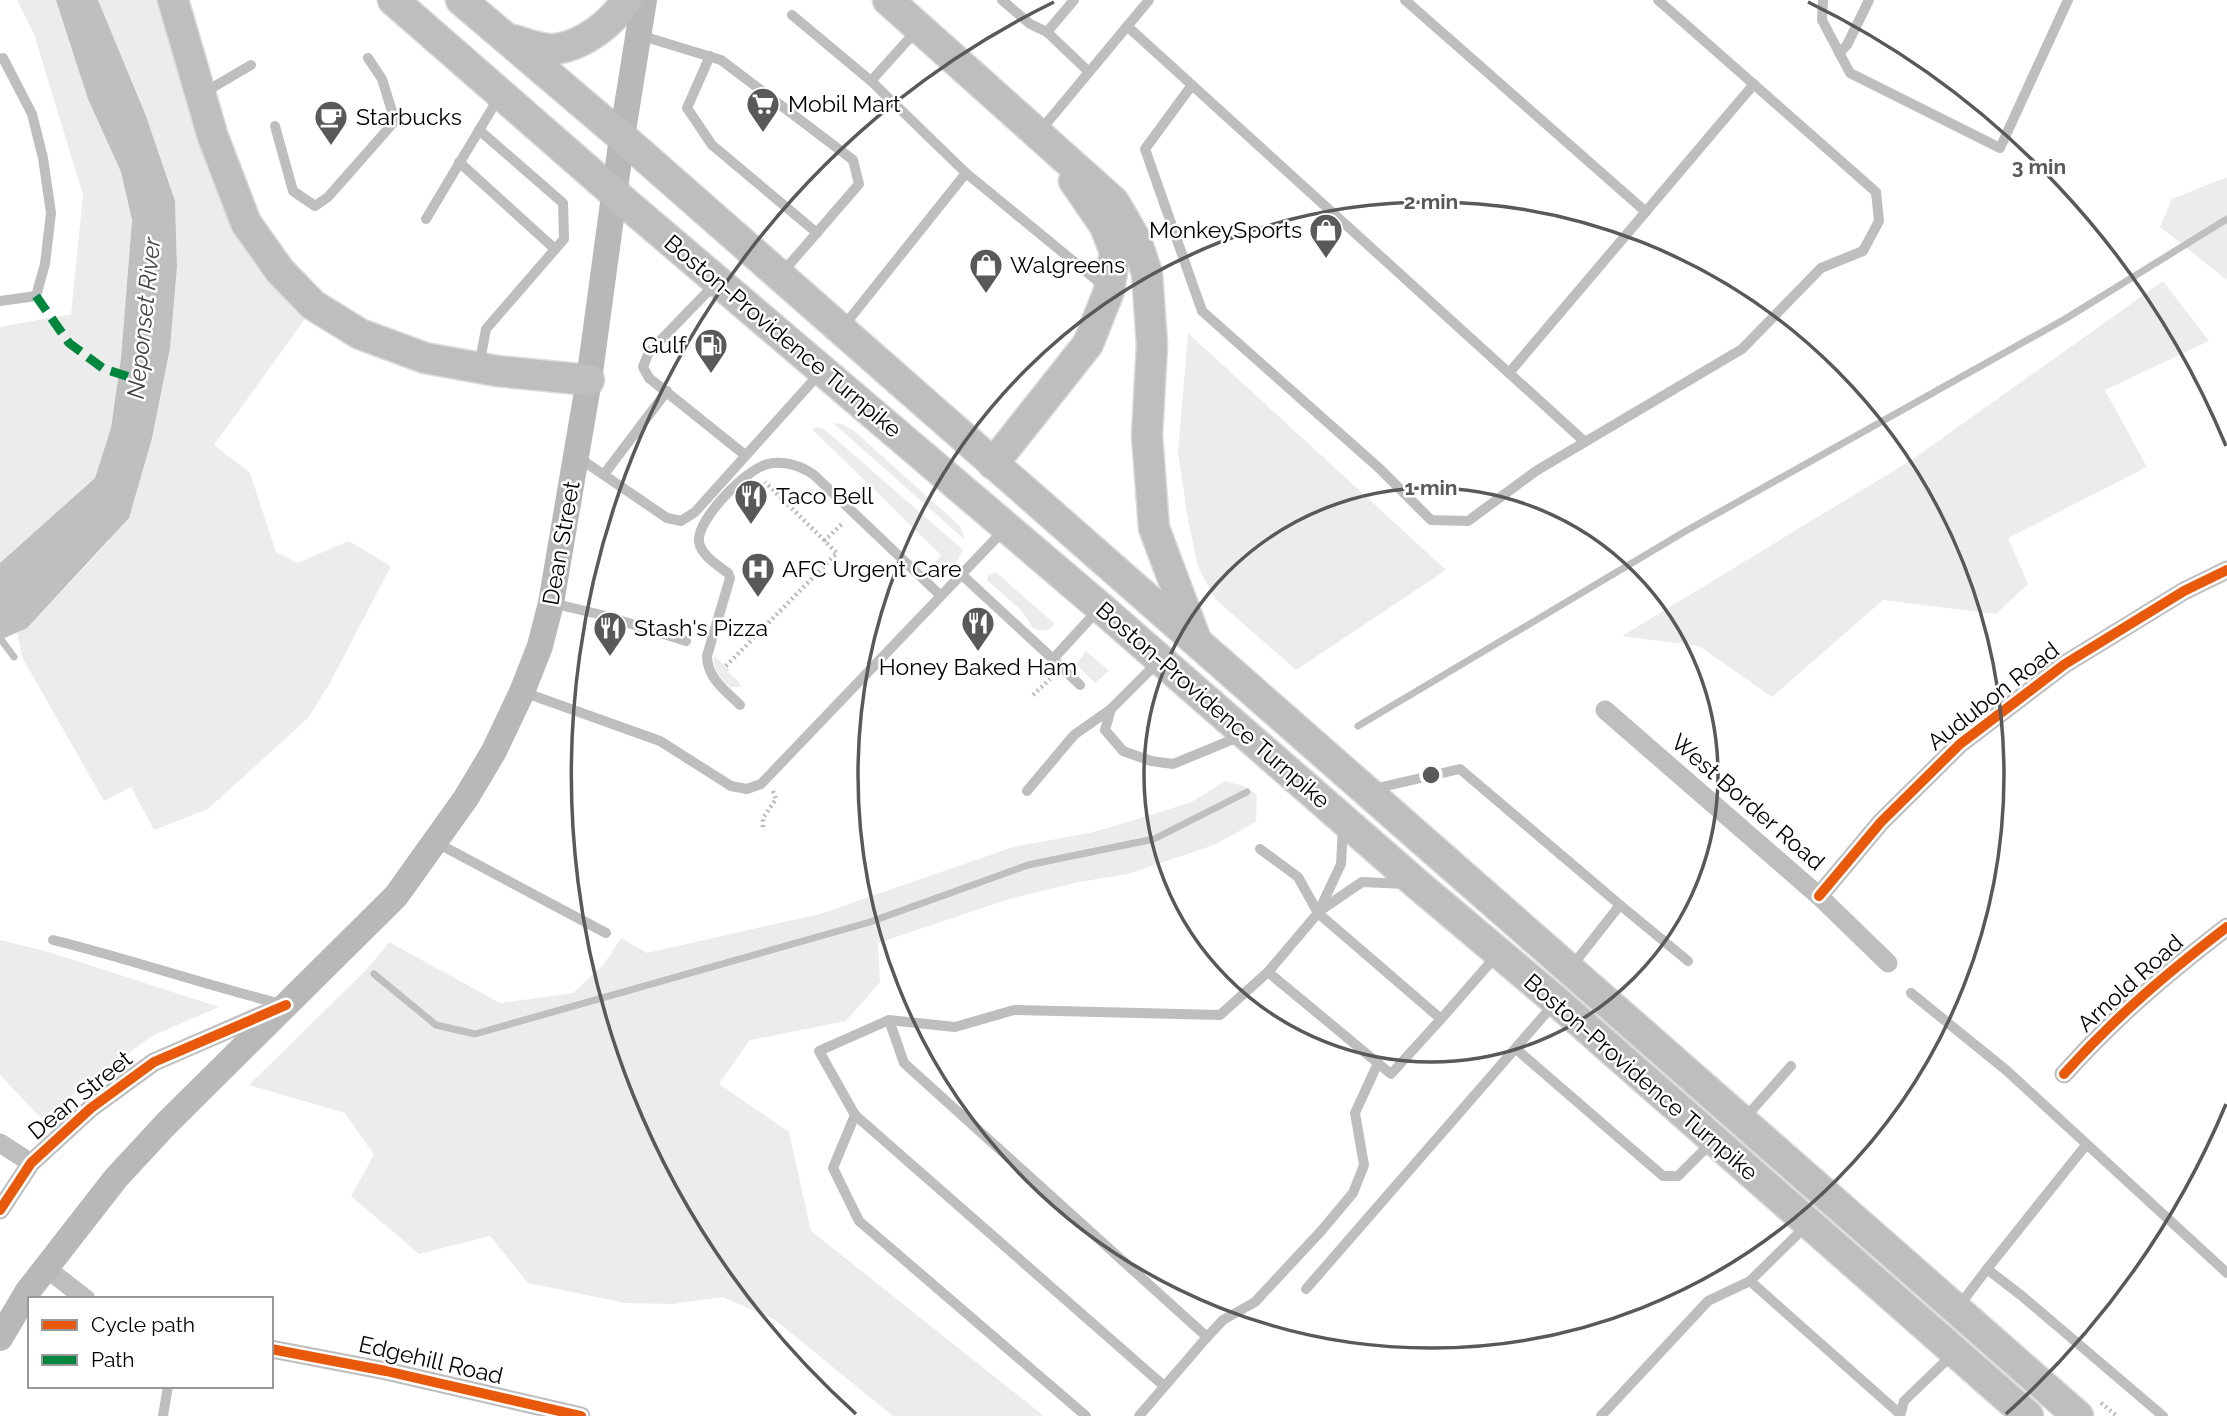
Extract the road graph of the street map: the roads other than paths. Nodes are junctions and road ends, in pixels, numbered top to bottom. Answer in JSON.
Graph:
{"nodes":[{"id":1,"x":173,"y":0,"type":"edge"},
{"id":2,"x":393,"y":0,"type":"edge"},
{"id":3,"x":461,"y":0,"type":"edge"},
{"id":4,"x":888,"y":0,"type":"edge"},
{"id":5,"x":1002,"y":0,"type":"edge"},
{"id":6,"x":1074,"y":0,"type":"edge"},
{"id":7,"x":1149,"y":0,"type":"edge"},
{"id":8,"x":1405,"y":0,"type":"edge"},
{"id":9,"x":1658,"y":0,"type":"edge"},
{"id":10,"x":1823,"y":0,"type":"edge"},
{"id":11,"x":1870,"y":0,"type":"edge"},
{"id":12,"x":2068,"y":0,"type":"edge"},
{"id":13,"x":640,"y":1,"type":"edge"},
{"id":14,"x":793,"y":15,"type":"dead end"},
{"id":15,"x":1127,"y":26,"type":"junction"},
{"id":16,"x":919,"y":27,"type":"junction"},
{"id":17,"x":1047,"y":32,"type":"junction"},
{"id":18,"x":638,"y":35,"type":"junction"},
{"id":19,"x":507,"y":39,"type":"junction"},
{"id":20,"x":1839,"y":53,"type":"junction"},
{"id":21,"x":710,"y":56,"type":"junction"},
{"id":22,"x":368,"y":58,"type":"dead end"},
{"id":23,"x":0,"y":59,"type":"edge"},
{"id":24,"x":251,"y":65,"type":"dead end"},
{"id":25,"x":1089,"y":72,"type":"junction"},
{"id":26,"x":871,"y":81,"type":"junction"},
{"id":27,"x":1754,"y":84,"type":"junction"},
{"id":28,"x":1192,"y":85,"type":"junction"},
{"id":29,"x":202,"y":94,"type":"junction"},
{"id":30,"x":501,"y":94,"type":"junction"},
{"id":31,"x":275,"y":127,"type":"dead end"},
{"id":32,"x":479,"y":130,"type":"junction"},
{"id":33,"x":1038,"y":133,"type":"junction"},
{"id":34,"x":622,"y":137,"type":"junction"},
{"id":35,"x":459,"y":162,"type":"junction"},
{"id":36,"x":966,"y":173,"type":"junction"},
{"id":37,"x":614,"y":193,"type":"junction"},
{"id":38,"x":1646,"y":212,"type":"junction"},
{"id":39,"x":426,"y":219,"type":"dead end"},
{"id":40,"x":817,"y":233,"type":"junction"},
{"id":41,"x":555,"y":249,"type":"junction"},
{"id":42,"x":780,"y":276,"type":"junction"},
{"id":43,"x":718,"y":281,"type":"junction"},
{"id":44,"x":1109,"y":291,"type":"junction"},
{"id":45,"x":0,"y":301,"type":"edge"},
{"id":46,"x":841,"y":330,"type":"junction"},
{"id":47,"x":479,"y":368,"type":"junction"},
{"id":48,"x":823,"y":370,"type":"junction"},
{"id":49,"x":1510,"y":373,"type":"junction"},
{"id":50,"x":589,"y":380,"type":"junction"},
{"id":51,"x":667,"y":391,"type":"junction"},
{"id":52,"x":1585,"y":442,"type":"junction"},
{"id":53,"x":746,"y":454,"type":"junction"},
{"id":54,"x":576,"y":456,"type":"junction"},
{"id":55,"x":993,"y":464,"type":"junction"},
{"id":56,"x":605,"y":474,"type":"junction"},
{"id":57,"x":1006,"y":527,"type":"junction"},
{"id":58,"x":2227,"y":570,"type":"edge"},
{"id":59,"x":962,"y":575,"type":"junction"},
{"id":60,"x":940,"y":595,"type":"junction"},
{"id":61,"x":551,"y":603,"type":"junction"},
{"id":62,"x":1100,"y":607,"type":"junction"},
{"id":63,"x":686,"y":642,"type":"dead end"},
{"id":64,"x":1197,"y":643,"type":"junction"},
{"id":65,"x":1053,"y":659,"type":"junction"},
{"id":66,"x":1161,"y":660,"type":"junction"},
{"id":67,"x":1080,"y":685,"type":"dead end"},
{"id":68,"x":522,"y":692,"type":"junction"},
{"id":69,"x":740,"y":705,"type":"dead end"},
{"id":70,"x":1111,"y":709,"type":"junction"},
{"id":71,"x":1605,"y":710,"type":"dead end"},
{"id":72,"x":1246,"y":734,"type":"junction"},
{"id":73,"x":1365,"y":790,"type":"junction"},
{"id":74,"x":1027,"y":791,"type":"dead end"},
{"id":75,"x":1343,"y":820,"type":"junction"},
{"id":76,"x":435,"y":842,"type":"junction"},
{"id":77,"x":1260,"y":849,"type":"dead end"},
{"id":78,"x":1417,"y":884,"type":"junction"},
{"id":79,"x":1819,"y":896,"type":"junction"},
{"id":80,"x":1620,"y":905,"type":"junction"},
{"id":81,"x":1318,"y":913,"type":"junction"},
{"id":82,"x":2227,"y":928,"type":"edge"},
{"id":83,"x":606,"y":933,"type":"dead end"},
{"id":84,"x":53,"y":940,"type":"dead end"},
{"id":85,"x":1499,"y":953,"type":"junction"},
{"id":86,"x":1688,"y":961,"type":"dead end"},
{"id":87,"x":1888,"y":963,"type":"dead end"},
{"id":88,"x":1569,"y":969,"type":"junction"},
{"id":89,"x":1268,"y":972,"type":"junction"},
{"id":90,"x":1912,"y":993,"type":"dead end"},
{"id":91,"x":1556,"y":1001,"type":"junction"},
{"id":92,"x":286,"y":1005,"type":"junction"},
{"id":93,"x":1441,"y":1019,"type":"junction"},
{"id":94,"x":889,"y":1020,"type":"junction"},
{"id":95,"x":1516,"y":1049,"type":"junction"},
{"id":96,"x":1378,"y":1063,"type":"junction"},
{"id":97,"x":1791,"y":1066,"type":"dead end"},
{"id":98,"x":2064,"y":1074,"type":"dead end"},
{"id":99,"x":855,"y":1115,"type":"junction"},
{"id":100,"x":1742,"y":1121,"type":"junction"},
{"id":101,"x":1714,"y":1140,"type":"junction"},
{"id":102,"x":0,"y":1143,"type":"edge"},
{"id":103,"x":2085,"y":1145,"type":"junction"},
{"id":104,"x":31,"y":1163,"type":"junction"},
{"id":105,"x":0,"y":1210,"type":"edge"},
{"id":106,"x":1809,"y":1223,"type":"junction"},
{"id":107,"x":46,"y":1268,"type":"junction"},
{"id":108,"x":1987,"y":1269,"type":"junction"},
{"id":109,"x":2227,"y":1273,"type":"edge"},
{"id":110,"x":1750,"y":1281,"type":"junction"},
{"id":111,"x":1306,"y":1289,"type":"dead end"},
{"id":112,"x":83,"y":1297,"type":"edge"},
{"id":113,"x":1957,"y":1309,"type":"junction"},
{"id":114,"x":0,"y":1332,"type":"edge"},
{"id":115,"x":1207,"y":1336,"type":"junction"},
{"id":116,"x":273,"y":1349,"type":"edge"},
{"id":117,"x":1955,"y":1352,"type":"junction"},
{"id":118,"x":1164,"y":1386,"type":"junction"},
{"id":119,"x":168,"y":1388,"type":"edge"},
{"id":120,"x":1900,"y":1415,"type":"edge"},
{"id":121,"x":163,"y":1416,"type":"edge"},
{"id":122,"x":581,"y":1416,"type":"edge"},
{"id":123,"x":1086,"y":1416,"type":"edge"},
{"id":124,"x":1139,"y":1416,"type":"edge"},
{"id":125,"x":1601,"y":1416,"type":"edge"},
{"id":126,"x":2028,"y":1416,"type":"edge"},
{"id":127,"x":2078,"y":1416,"type":"edge"},
{"id":128,"x":2163,"y":1416,"type":"edge"}],
"edges":[{"from":1,"to":29,"type":"main road"},
{"from":2,"to":30,"type":"main road","name":"Boston-Providence Turnpike"},
{"from":3,"to":19,"type":"main road","name":"Boston-Providence Turnpike"},
{"from":4,"to":16,"type":"main road"},
{"from":5,"to":17,"type":"lane"},
{"from":6,"to":17,"type":"lane"},
{"from":7,"to":15,"type":"lane"},
{"from":8,"to":38,"type":"lane"},
{"from":9,"to":27,"type":"lane"},
{"from":10,"to":20,"type":"lane"},
{"from":11,"to":20,"type":"lane"},
{"from":12,"to":20,"type":"lane"},
{"from":13,"to":18,"type":"main road","name":"Dean Street"},
{"from":13,"to":19,"type":"main road"},
{"from":14,"to":26,"type":"lane"},
{"from":15,"to":25,"type":"lane"},
{"from":15,"to":28,"type":"lane"},
{"from":16,"to":26,"type":"lane"},
{"from":16,"to":33,"type":"main road"},
{"from":17,"to":25,"type":"lane"},
{"from":18,"to":21,"type":"lane"},
{"from":18,"to":34,"type":"main road","name":"Dean Street"},
{"from":19,"to":34,"type":"main road","name":"Boston-Providence Turnpike"},
{"from":21,"to":40,"type":"lane"},
{"from":21,"to":40,"type":"lane"},
{"from":22,"to":31,"type":"lane"},
{"from":23,"to":45,"type":"lane"},
{"from":24,"to":29,"type":"lane"},
{"from":25,"to":33,"type":"lane"},
{"from":26,"to":36,"type":"lane"},
{"from":27,"to":38,"type":"lane"},
{"from":27,"to":52,"type":"lane"},
{"from":28,"to":49,"type":"lane"},
{"from":28,"to":52,"type":"lane"},
{"from":29,"to":47,"type":"main road"},
{"from":30,"to":32,"type":"lane"},
{"from":30,"to":37,"type":"main road","name":"Boston-Providence Turnpike"},
{"from":32,"to":35,"type":"lane"},
{"from":32,"to":41,"type":"lane"},
{"from":33,"to":44,"type":"main road"},
{"from":33,"to":64,"type":"main road"},
{"from":34,"to":37,"type":"main road","name":"Dean Street"},
{"from":34,"to":42,"type":"main road","name":"Boston-Providence Turnpike"},
{"from":35,"to":39,"type":"lane"},
{"from":35,"to":41,"type":"lane"},
{"from":36,"to":44,"type":"lane"},
{"from":36,"to":46,"type":"lane"},
{"from":37,"to":43,"type":"main road","name":"Boston-Providence Turnpike"},
{"from":37,"to":50,"type":"main road","name":"Dean Street"},
{"from":38,"to":49,"type":"lane"},
{"from":40,"to":42,"type":"lane"},
{"from":41,"to":47,"type":"lane"},
{"from":42,"to":46,"type":"main road","name":"Boston-Providence Turnpike"},
{"from":43,"to":48,"type":"main road","name":"Boston-Providence Turnpike"},
{"from":43,"to":51,"type":"lane"},
{"from":44,"to":55,"type":"main road"},
{"from":46,"to":55,"type":"main road","name":"Boston-Providence Turnpike"},
{"from":47,"to":50,"type":"main road"},
{"from":48,"to":53,"type":"lane"},
{"from":48,"to":57,"type":"main road","name":"Boston-Providence Turnpike"},
{"from":49,"to":52,"type":"lane"},
{"from":50,"to":54,"type":"main road","name":"Dean Street"},
{"from":51,"to":53,"type":"lane"},
{"from":51,"to":56,"type":"lane"},
{"from":53,"to":56,"type":"lane"},
{"from":54,"to":56,"type":"lane"},
{"from":54,"to":61,"type":"main road","name":"Dean Street"},
{"from":55,"to":64,"type":"main road","name":"Boston-Providence Turnpike"},
{"from":57,"to":59,"type":"lane"},
{"from":57,"to":62,"type":"main road","name":"Boston-Providence Turnpike"},
{"from":58,"to":79,"type":"street","name":"Audubon Road"},
{"from":59,"to":60,"type":"lane"},
{"from":59,"to":65,"type":"lane"},
{"from":60,"to":68,"type":"lane"},
{"from":60,"to":69,"type":"lane"},
{"from":61,"to":63,"type":"lane"},
{"from":61,"to":68,"type":"main road","name":"Dean Street"},
{"from":62,"to":65,"type":"lane"},
{"from":62,"to":66,"type":"main road","name":"Boston-Providence Turnpike"},
{"from":64,"to":73,"type":"main road","name":"Boston-Providence Turnpike"},
{"from":65,"to":67,"type":"lane"},
{"from":66,"to":70,"type":"lane"},
{"from":66,"to":72,"type":"main road","name":"Boston-Providence Turnpike"},
{"from":68,"to":76,"type":"main road","name":"Dean Street"},
{"from":70,"to":72,"type":"lane"},
{"from":70,"to":74,"type":"lane"},
{"from":71,"to":79,"type":"street","name":"West Border Road"},
{"from":72,"to":75,"type":"main road","name":"Boston-Providence Turnpike"},
{"from":73,"to":80,"type":"lane"},
{"from":73,"to":88,"type":"main road","name":"Boston-Providence Turnpike"},
{"from":75,"to":78,"type":"main road","name":"Boston-Providence Turnpike"},
{"from":75,"to":81,"type":"lane"},
{"from":76,"to":83,"type":"lane"},
{"from":76,"to":92,"type":"main road","name":"Dean Street"},
{"from":77,"to":81,"type":"lane"},
{"from":78,"to":81,"type":"lane"},
{"from":78,"to":85,"type":"main road","name":"Boston-Providence Turnpike"},
{"from":79,"to":87,"type":"street","name":"West Border Road"},
{"from":80,"to":86,"type":"lane"},
{"from":80,"to":88,"type":"lane"},
{"from":81,"to":89,"type":"lane"},
{"from":81,"to":93,"type":"lane"},
{"from":82,"to":98,"type":"street","name":"Arnold Road"},
{"from":84,"to":92,"type":"lane"},
{"from":85,"to":91,"type":"main road","name":"Boston-Providence Turnpike"},
{"from":85,"to":93,"type":"lane"},
{"from":88,"to":100,"type":"main road","name":"Boston-Providence Turnpike"},
{"from":89,"to":94,"type":"lane"},
{"from":89,"to":96,"type":"lane"},
{"from":90,"to":103,"type":"lane"},
{"from":91,"to":95,"type":"lane"},
{"from":91,"to":101,"type":"main road","name":"Boston-Providence Turnpike"},
{"from":92,"to":104,"type":"street","name":"Dean Street"},
{"from":92,"to":107,"type":"main road","name":"Dean Street"},
{"from":93,"to":96,"type":"lane"},
{"from":94,"to":99,"type":"lane"},
{"from":94,"to":115,"type":"lane"},
{"from":95,"to":101,"type":"lane"},
{"from":95,"to":111,"type":"lane"},
{"from":96,"to":115,"type":"lane"},
{"from":97,"to":100,"type":"lane"},
{"from":99,"to":118,"type":"lane"},
{"from":99,"to":123,"type":"lane"},
{"from":100,"to":113,"type":"main road","name":"Boston-Providence Turnpike"},
{"from":101,"to":106,"type":"main road","name":"Boston-Providence Turnpike"},
{"from":102,"to":104,"type":"street"},
{"from":103,"to":108,"type":"lane"},
{"from":103,"to":109,"type":"lane"},
{"from":104,"to":105,"type":"street","name":"Dean Street"},
{"from":106,"to":110,"type":"lane"},
{"from":106,"to":117,"type":"main road","name":"Boston-Providence Turnpike"},
{"from":107,"to":112,"type":"street"},
{"from":107,"to":114,"type":"main road","name":"Dean Street"},
{"from":108,"to":113,"type":"lane"},
{"from":108,"to":128,"type":"lane"},
{"from":110,"to":120,"type":"lane"},
{"from":110,"to":125,"type":"lane"},
{"from":113,"to":127,"type":"main road","name":"Boston-Providence Turnpike"},
{"from":115,"to":118,"type":"lane"},
{"from":116,"to":122,"type":"street","name":"Edgehill Road"},
{"from":117,"to":120,"type":"lane"},
{"from":117,"to":126,"type":"main road","name":"Boston-Providence Turnpike"},
{"from":118,"to":124,"type":"lane"},
{"from":119,"to":121,"type":"lane"}]}
